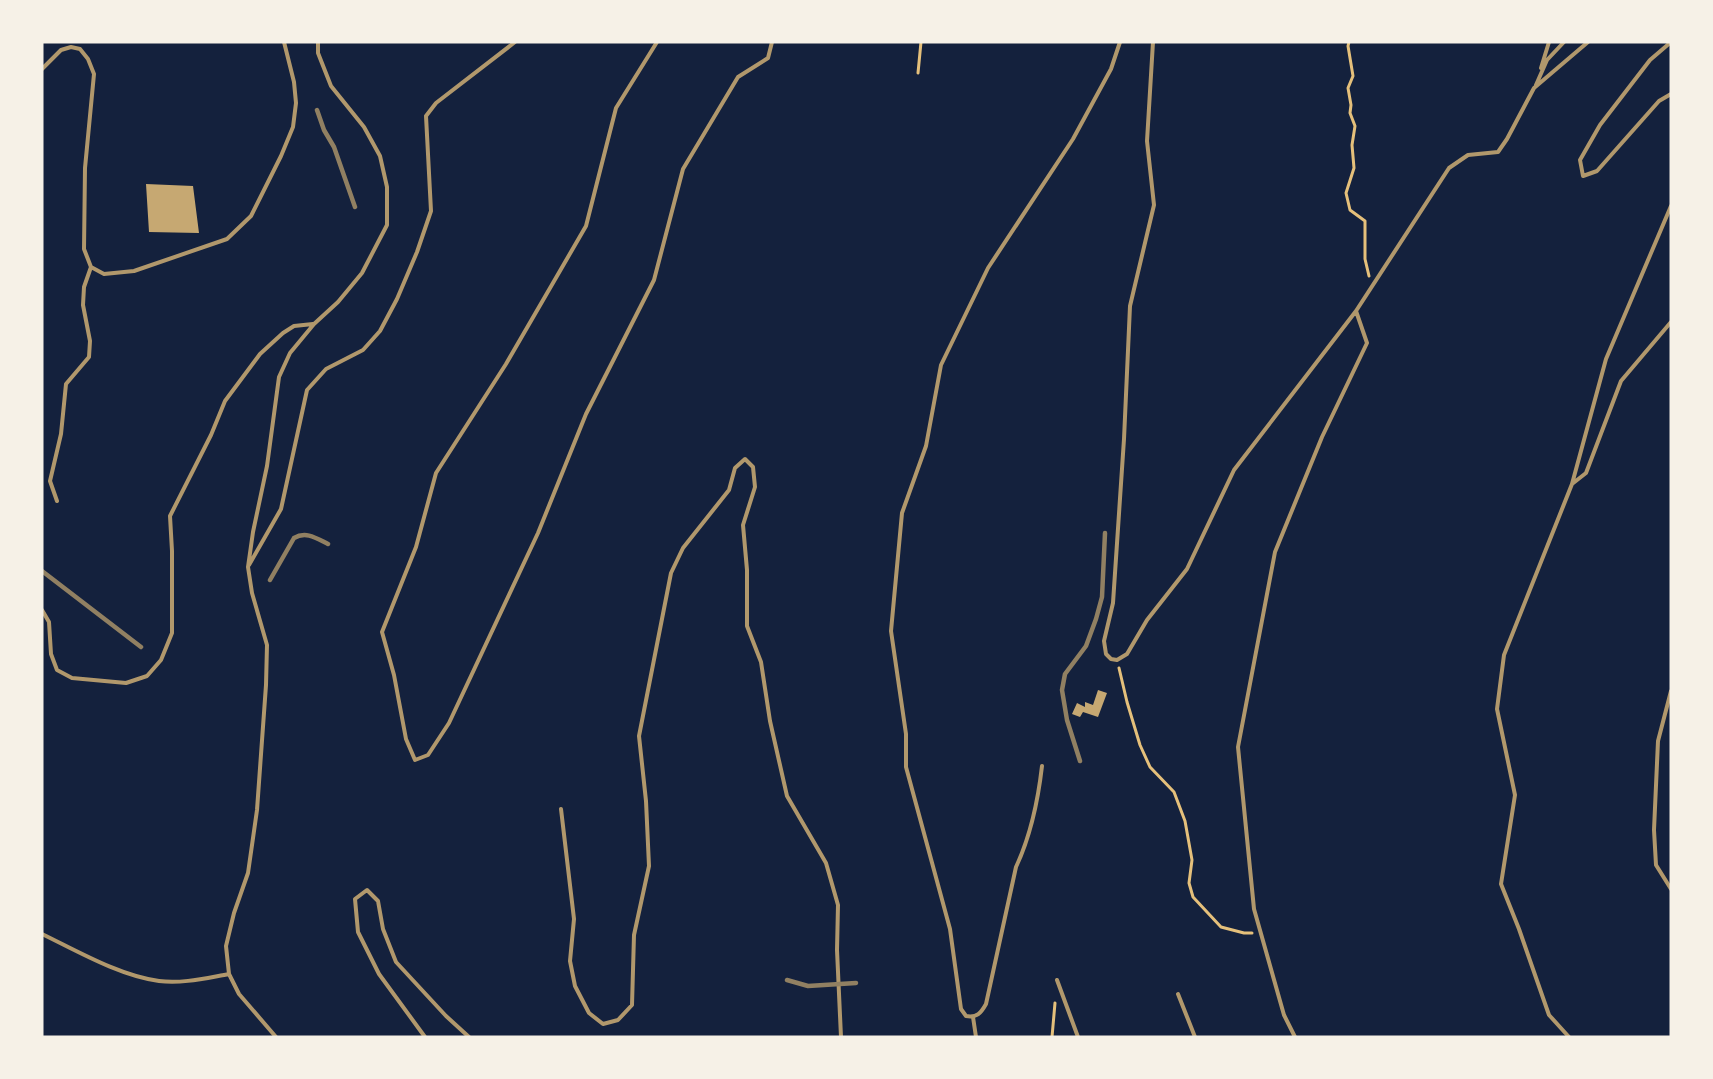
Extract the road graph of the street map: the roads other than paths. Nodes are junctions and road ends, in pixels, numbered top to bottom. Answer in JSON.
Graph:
{"nodes":[{"id":1,"x":284,"y":42,"type":"edge"},
{"id":2,"x":318,"y":42,"type":"edge"},
{"id":3,"x":515,"y":42,"type":"edge"},
{"id":4,"x":657,"y":42,"type":"edge"},
{"id":5,"x":771,"y":42,"type":"edge"},
{"id":6,"x":1120,"y":42,"type":"edge"},
{"id":7,"x":1153,"y":42,"type":"edge"},
{"id":8,"x":1549,"y":42,"type":"edge"},
{"id":9,"x":1564,"y":42,"type":"edge"},
{"id":10,"x":1588,"y":42,"type":"edge"},
{"id":11,"x":1671,"y":42,"type":"edge"},
{"id":12,"x":42,"y":69,"type":"edge"},
{"id":13,"x":1534,"y":88,"type":"junction"},
{"id":14,"x":1671,"y":94,"type":"edge"},
{"id":15,"x":1671,"y":206,"type":"edge"},
{"id":16,"x":91,"y":267,"type":"junction"},
{"id":17,"x":1356,"y":311,"type":"junction"},
{"id":18,"x":1671,"y":322,"type":"edge"},
{"id":19,"x":314,"y":324,"type":"junction"},
{"id":20,"x":1572,"y":484,"type":"junction"},
{"id":21,"x":57,"y":501,"type":"dead end"},
{"id":22,"x":248,"y":567,"type":"junction"},
{"id":23,"x":42,"y":610,"type":"edge"},
{"id":24,"x":1671,"y":691,"type":"edge"},
{"id":25,"x":1042,"y":766,"type":"dead end"},
{"id":26,"x":561,"y":809,"type":"dead end"},
{"id":27,"x":1671,"y":889,"type":"edge"},
{"id":28,"x":42,"y":934,"type":"edge"},
{"id":29,"x":229,"y":974,"type":"junction"},
{"id":30,"x":1057,"y":980,"type":"dead end"},
{"id":31,"x":1178,"y":994,"type":"dead end"},
{"id":32,"x":973,"y":1017,"type":"junction"},
{"id":33,"x":276,"y":1037,"type":"edge"},
{"id":34,"x":425,"y":1037,"type":"edge"},
{"id":35,"x":469,"y":1037,"type":"edge"},
{"id":36,"x":841,"y":1037,"type":"edge"},
{"id":37,"x":976,"y":1037,"type":"edge"},
{"id":38,"x":1078,"y":1037,"type":"edge"},
{"id":39,"x":1195,"y":1037,"type":"edge"},
{"id":40,"x":1294,"y":1037,"type":"edge"},
{"id":41,"x":1569,"y":1037,"type":"edge"}],
"edges":[{"from":1,"to":16,"type":"lane"},
{"from":2,"to":19,"type":"lane"},
{"from":3,"to":22,"type":"lane"},
{"from":4,"to":5,"type":"lane"},
{"from":6,"to":32,"type":"lane"},
{"from":7,"to":17,"type":"lane"},
{"from":8,"to":13,"type":"lane"},
{"from":9,"to":13,"type":"lane"},
{"from":10,"to":13,"type":"lane"},
{"from":11,"to":14,"type":"lane"},
{"from":12,"to":16,"type":"lane"},
{"from":13,"to":17,"type":"lane"},
{"from":15,"to":20,"type":"lane"},
{"from":16,"to":21,"type":"lane"},
{"from":17,"to":40,"type":"lane"},
{"from":18,"to":20,"type":"lane"},
{"from":19,"to":22,"type":"lane"},
{"from":19,"to":23,"type":"lane"},
{"from":20,"to":41,"type":"lane"},
{"from":22,"to":29,"type":"lane"},
{"from":24,"to":27,"type":"lane"},
{"from":25,"to":32,"type":"lane"},
{"from":26,"to":36,"type":"lane"},
{"from":28,"to":29,"type":"lane"},
{"from":29,"to":33,"type":"lane"},
{"from":30,"to":38,"type":"lane"},
{"from":31,"to":39,"type":"lane"},
{"from":32,"to":37,"type":"lane"},
{"from":34,"to":35,"type":"lane"}]}
